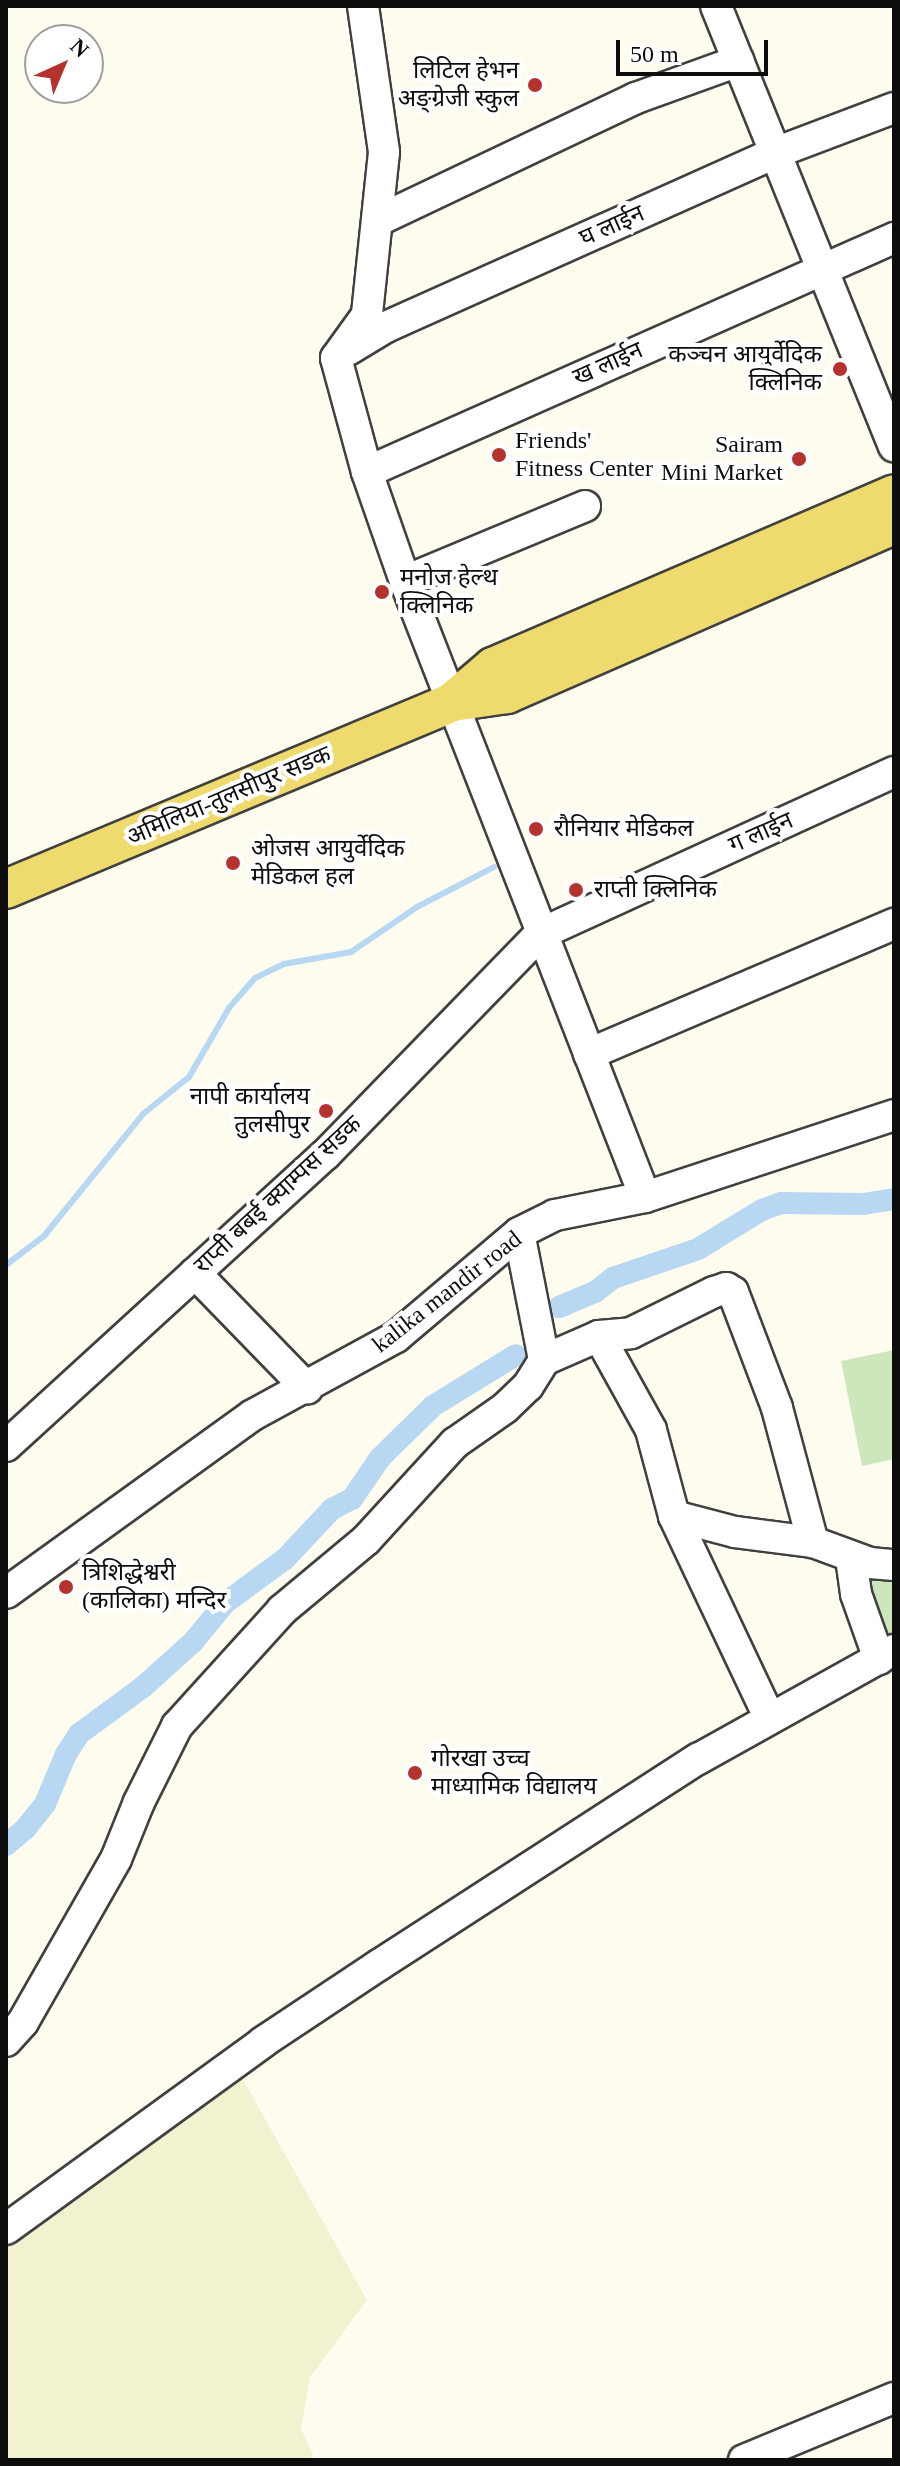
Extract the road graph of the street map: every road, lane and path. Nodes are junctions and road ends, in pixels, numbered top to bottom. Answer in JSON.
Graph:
{"nodes":[{"id":1,"x":363,"y":6,"type":"edge"},
{"id":2,"x":716,"y":6,"type":"edge"},
{"id":3,"x":738,"y":61,"type":"junction"},
{"id":4,"x":894,"y":108,"type":"edge"},
{"id":5,"x":775,"y":153,"type":"junction"},
{"id":6,"x":377,"y":221,"type":"junction"},
{"id":7,"x":894,"y":238,"type":"edge"},
{"id":8,"x":822,"y":269,"type":"junction"},
{"id":9,"x":336,"y":358,"type":"junction"},
{"id":10,"x":894,"y":446,"type":"edge"},
{"id":11,"x":367,"y":472,"type":"junction"},
{"id":12,"x":894,"y":494,"type":"edge"},
{"id":13,"x":585,"y":506,"type":"dead end"},
{"id":14,"x":894,"y":525,"type":"edge"},
{"id":15,"x":405,"y":581,"type":"junction"},
{"id":16,"x":452,"y":702,"type":"junction"},
{"id":17,"x":894,"y":772,"type":"edge"},
{"id":18,"x":6,"y":889,"type":"edge"},
{"id":19,"x":894,"y":924,"type":"edge"},
{"id":20,"x":540,"y":934,"type":"junction"},
{"id":21,"x":589,"y":1054,"type":"junction"},
{"id":22,"x":894,"y":1115,"type":"edge"},
{"id":23,"x":645,"y":1197,"type":"junction"},
{"id":24,"x":519,"y":1233,"type":"junction"},
{"id":25,"x":195,"y":1273,"type":"junction"},
{"id":26,"x":599,"y":1336,"type":"junction"},
{"id":27,"x":544,"y":1360,"type":"junction"},
{"id":28,"x":307,"y":1388,"type":"junction"},
{"id":29,"x":6,"y":1446,"type":"edge"},
{"id":30,"x":674,"y":1516,"type":"junction"},
{"id":31,"x":813,"y":1542,"type":"junction"},
{"id":32,"x":851,"y":1558,"type":"junction"},
{"id":33,"x":894,"y":1565,"type":"edge"},
{"id":34,"x":6,"y":1593,"type":"edge"},
{"id":35,"x":886,"y":1655,"type":"edge"},
{"id":36,"x":769,"y":1717,"type":"junction"},
{"id":37,"x":6,"y":2041,"type":"edge"},
{"id":38,"x":6,"y":2229,"type":"edge"},
{"id":39,"x":894,"y":2398,"type":"edge"},
{"id":40,"x":744,"y":2460,"type":"edge"}],
"edges":[{"from":1,"to":6,"type":"street"},
{"from":2,"to":3,"type":"street"},
{"from":3,"to":5,"type":"street"},
{"from":3,"to":6,"type":"street"},
{"from":4,"to":5,"type":"street","name":"घ लाईन"},
{"from":5,"to":8,"type":"street"},
{"from":5,"to":9,"type":"street","name":"घ लाईन"},
{"from":6,"to":9,"type":"street"},
{"from":7,"to":8,"type":"street","name":"ख लाईन"},
{"from":8,"to":10,"type":"street"},
{"from":8,"to":11,"type":"street","name":"ख लाईन"},
{"from":9,"to":11,"type":"street"},
{"from":11,"to":15,"type":"street"},
{"from":12,"to":16,"type":"main road"},
{"from":13,"to":15,"type":"street"},
{"from":14,"to":16,"type":"main road"},
{"from":15,"to":16,"type":"street"},
{"from":16,"to":18,"type":"main road","name":"अमिलिया-तुलसीपुर सडक"},
{"from":16,"to":20,"type":"street"},
{"from":17,"to":20,"type":"street","name":"ग लाईन"},
{"from":19,"to":21,"type":"street"},
{"from":20,"to":21,"type":"street"},
{"from":20,"to":25,"type":"street","name":"राप्ती बबई क्याम्पस सडक"},
{"from":21,"to":23,"type":"street"},
{"from":22,"to":23,"type":"street","name":"kalika mandir road"},
{"from":23,"to":24,"type":"street","name":"kalika mandir road"},
{"from":24,"to":27,"type":"street"},
{"from":24,"to":28,"type":"street","name":"kalika mandir road"},
{"from":25,"to":28,"type":"street"},
{"from":25,"to":29,"type":"street","name":"राप्ती बबई क्याम्पस सडक"},
{"from":26,"to":27,"type":"street"},
{"from":26,"to":30,"type":"street"},
{"from":26,"to":31,"type":"street"},
{"from":27,"to":37,"type":"street"},
{"from":28,"to":34,"type":"street","name":"kalika mandir road"},
{"from":30,"to":31,"type":"street"},
{"from":30,"to":36,"type":"street"},
{"from":31,"to":32,"type":"street"},
{"from":32,"to":33,"type":"street"},
{"from":32,"to":35,"type":"street"},
{"from":35,"to":36,"type":"street"},
{"from":36,"to":38,"type":"street"},
{"from":39,"to":40,"type":"street"}]}
